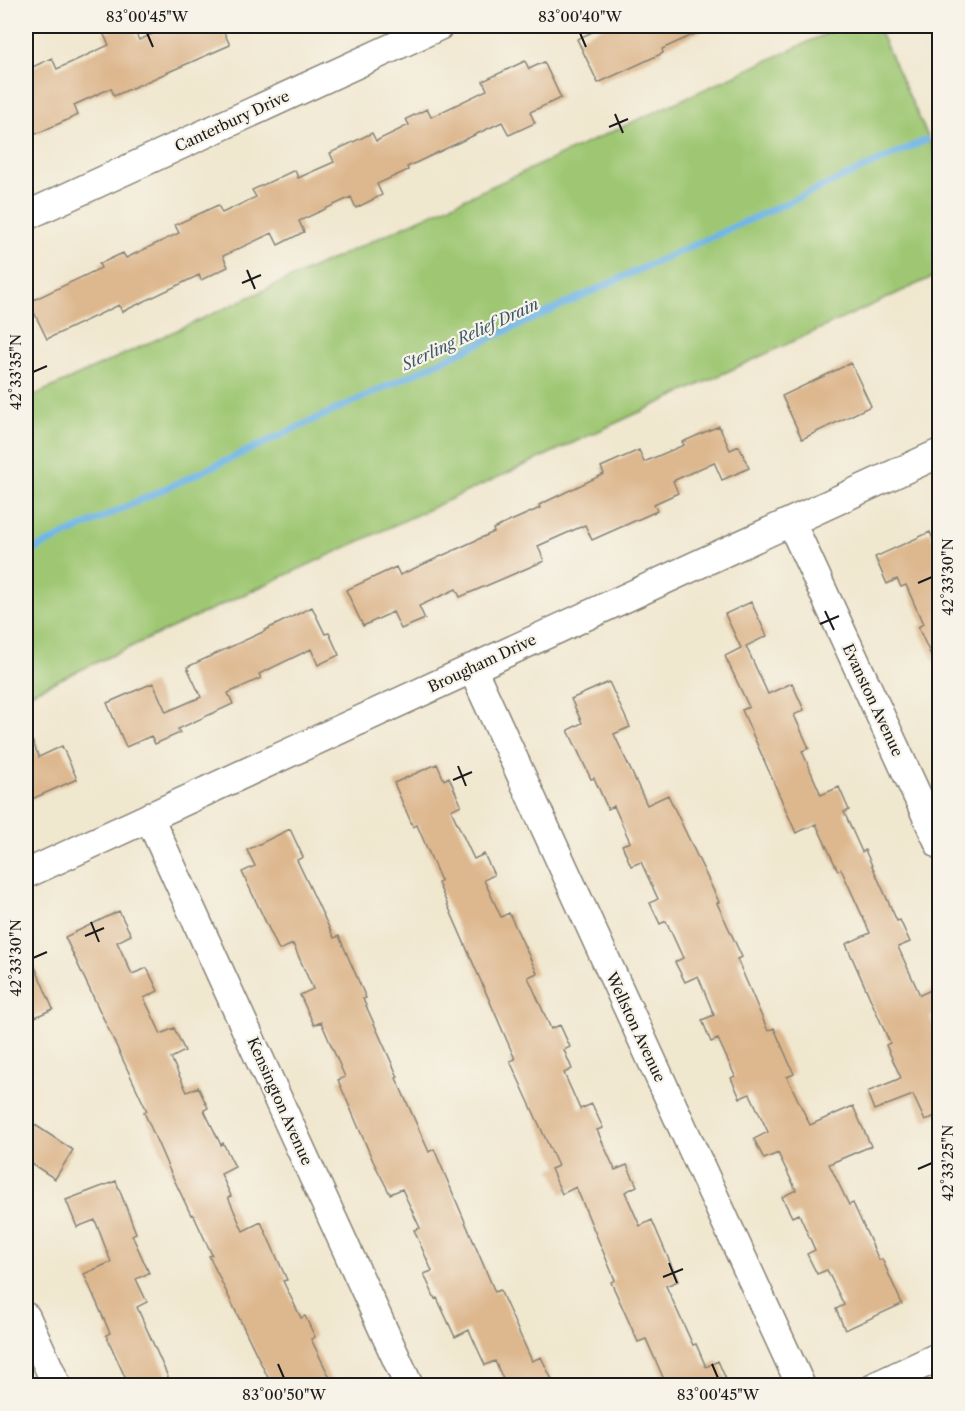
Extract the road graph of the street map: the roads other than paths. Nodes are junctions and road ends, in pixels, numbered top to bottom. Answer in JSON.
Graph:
{"nodes":[{"id":1,"x":439,"y":26,"type":"edge"},
{"id":2,"x":391,"y":35,"type":"edge"},
{"id":3,"x":26,"y":216,"type":"edge"},
{"id":4,"x":939,"y":453,"type":"edge"},
{"id":5,"x":791,"y":522,"type":"junction"},
{"id":6,"x":472,"y":668,"type":"junction"},
{"id":7,"x":149,"y":817,"type":"junction"},
{"id":8,"x":939,"y":845,"type":"edge"},
{"id":9,"x":26,"y":874,"type":"edge"},
{"id":10,"x":26,"y":1317,"type":"edge"},
{"id":11,"x":939,"y":1356,"type":"edge"},
{"id":12,"x":57,"y":1386,"type":"edge"},
{"id":13,"x":410,"y":1386,"type":"edge"},
{"id":14,"x":801,"y":1386,"type":"edge"},
{"id":15,"x":876,"y":1386,"type":"edge"}],
"edges":[{"from":1,"to":2,"type":"street","name":"Canterbury Drive"},
{"from":2,"to":3,"type":"street","name":"Canterbury Drive"},
{"from":4,"to":5,"type":"street","name":"Brougham Drive"},
{"from":5,"to":6,"type":"street","name":"Brougham Drive"},
{"from":5,"to":8,"type":"street","name":"Evanston Avenue"},
{"from":6,"to":7,"type":"street","name":"Brougham Drive"},
{"from":6,"to":14,"type":"street","name":"Wellston Avenue"},
{"from":7,"to":9,"type":"street","name":"Brougham Drive"},
{"from":7,"to":13,"type":"street","name":"Kensington Avenue"},
{"from":10,"to":12,"type":"street"},
{"from":11,"to":15,"type":"street"}]}
